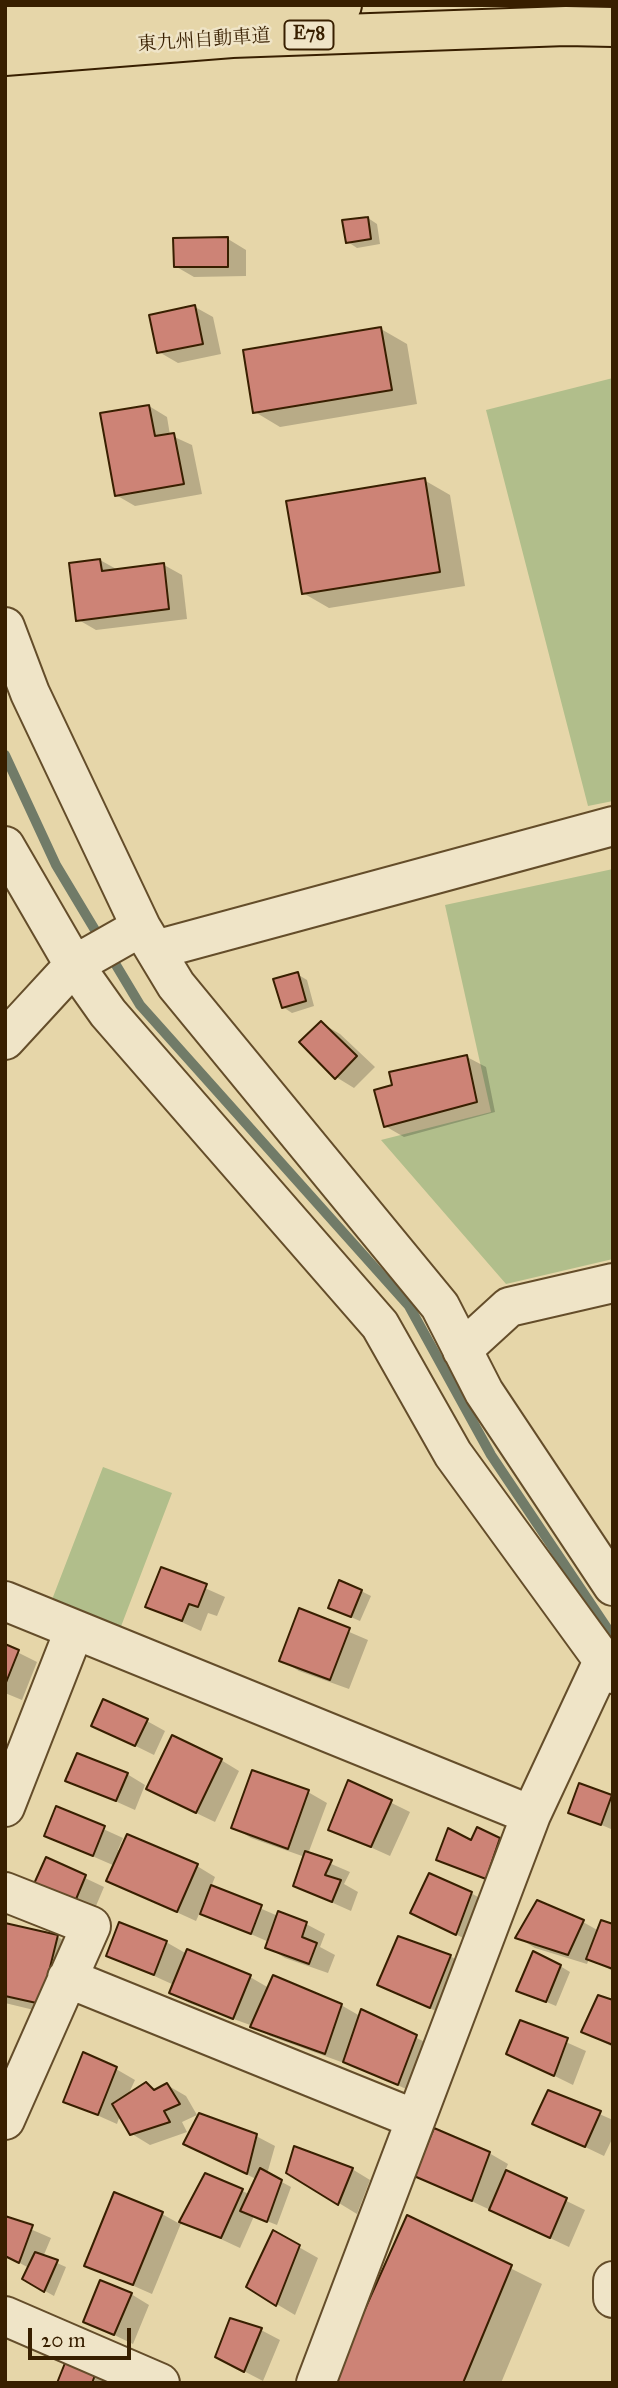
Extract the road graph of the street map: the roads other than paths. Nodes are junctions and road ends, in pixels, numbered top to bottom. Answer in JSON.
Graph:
{"nodes":[{"id":1,"x":342,"y":5,"type":"edge"},
{"id":2,"x":5,"y":22,"type":"edge"},
{"id":3,"x":613,"y":27,"type":"edge"},
{"id":4,"x":397,"y":32,"type":"junction"},
{"id":5,"x":5,"y":56,"type":"edge"},
{"id":6,"x":5,"y":72,"type":"edge"},
{"id":7,"x":5,"y":627,"type":"edge"},
{"id":8,"x":613,"y":826,"type":"edge"},
{"id":9,"x":5,"y":846,"type":"edge"},
{"id":10,"x":148,"y":939,"type":"junction"},
{"id":11,"x":74,"y":965,"type":"junction"},
{"id":12,"x":5,"y":1040,"type":"edge"},
{"id":13,"x":613,"y":1283,"type":"edge"},
{"id":14,"x":462,"y":1350,"type":"junction"},
{"id":15,"x":613,"y":1586,"type":"edge"},
{"id":16,"x":5,"y":1601,"type":"edge"},
{"id":17,"x":74,"y":1630,"type":"junction"},
{"id":18,"x":608,"y":1667,"type":"edge"},
{"id":19,"x":5,"y":1807,"type":"edge"},
{"id":20,"x":531,"y":1815,"type":"junction"},
{"id":21,"x":5,"y":1892,"type":"edge"},
{"id":22,"x":67,"y":1978,"type":"junction"},
{"id":23,"x":415,"y":2119,"type":"junction"},
{"id":24,"x":5,"y":2120,"type":"edge"},
{"id":25,"x":613,"y":2281,"type":"edge"},
{"id":26,"x":613,"y":2298,"type":"edge"},
{"id":27,"x":5,"y":2316,"type":"edge"},
{"id":28,"x":160,"y":2383,"type":"edge"},
{"id":29,"x":316,"y":2383,"type":"edge"}],
"edges":[{"from":1,"to":2,"type":"highway","name":"東九州自動車道","number":"E78"},
{"from":3,"to":4,"type":"highway","name":"東九州自動車道","number":"E78"},
{"from":4,"to":5,"type":"highway","name":"東九州自動車道","number":"E78"},
{"from":4,"to":6,"type":"highway"},
{"from":7,"to":10,"type":"street"},
{"from":8,"to":10,"type":"street"},
{"from":9,"to":11,"type":"street"},
{"from":10,"to":11,"type":"street"},
{"from":10,"to":14,"type":"street"},
{"from":11,"to":12,"type":"street"},
{"from":11,"to":18,"type":"street"},
{"from":13,"to":14,"type":"street"},
{"from":14,"to":15,"type":"street"},
{"from":16,"to":17,"type":"street"},
{"from":17,"to":19,"type":"street"},
{"from":17,"to":20,"type":"street"},
{"from":18,"to":20,"type":"street"},
{"from":20,"to":23,"type":"street"},
{"from":21,"to":22,"type":"street"},
{"from":22,"to":23,"type":"street"},
{"from":22,"to":24,"type":"street"},
{"from":23,"to":29,"type":"street"},
{"from":25,"to":26,"type":"street"},
{"from":27,"to":28,"type":"street"}]}
